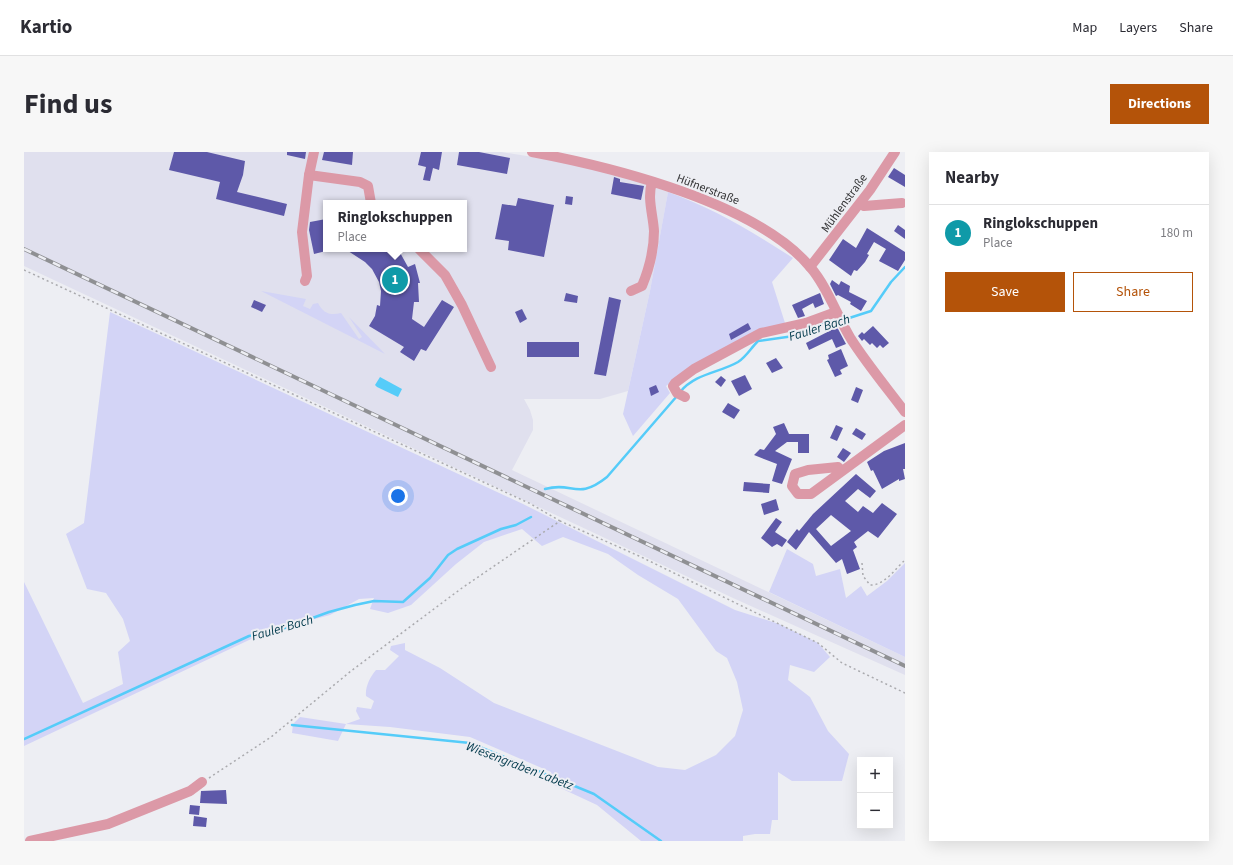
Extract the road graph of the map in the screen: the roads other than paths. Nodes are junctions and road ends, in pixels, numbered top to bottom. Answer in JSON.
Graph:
{"nodes":[{"id":1,"x":314,"y":152,"type":"edge"},
{"id":2,"x":532,"y":152,"type":"edge"},
{"id":3,"x":895,"y":152,"type":"edge"},
{"id":4,"x":309,"y":175,"type":"junction"},
{"id":5,"x":652,"y":182,"type":"junction"},
{"id":6,"x":370,"y":200,"type":"edge"},
{"id":7,"x":902,"y":203,"type":"dead end"},
{"id":8,"x":860,"y":204,"type":"junction"},
{"id":9,"x":422,"y":252,"type":"edge"},
{"id":10,"x":810,"y":267,"type":"junction"},
{"id":11,"x":304,"y":281,"type":"dead end"},
{"id":12,"x":631,"y":291,"type":"dead end"},
{"id":13,"x":837,"y":314,"type":"junction"},
{"id":14,"x":491,"y":367,"type":"dead end"},
{"id":15,"x":685,"y":397,"type":"dead end"},
{"id":16,"x":905,"y":412,"type":"edge"},
{"id":17,"x":905,"y":425,"type":"edge"},
{"id":18,"x":842,"y":471,"type":"dead end"},
{"id":19,"x":202,"y":782,"type":"road end"},
{"id":20,"x":30,"y":841,"type":"edge"}],
"edges":[{"from":1,"to":4,"type":"street"},
{"from":2,"to":5,"type":"street","name":"Hüfnerstraße"},
{"from":3,"to":8,"type":"street","name":"Mühlenstraße"},
{"from":4,"to":6,"type":"street"},
{"from":4,"to":11,"type":"street"},
{"from":5,"to":10,"type":"street","name":"Hüfnerstraße"},
{"from":5,"to":12,"type":"street"},
{"from":7,"to":8,"type":"street"},
{"from":8,"to":10,"type":"street","name":"Mühlenstraße"},
{"from":9,"to":14,"type":"street"},
{"from":10,"to":13,"type":"street","name":"Hüfnerstraße"},
{"from":13,"to":15,"type":"street"},
{"from":13,"to":16,"type":"street","name":"Hüfnerstraße"},
{"from":17,"to":18,"type":"street"},
{"from":19,"to":20,"type":"street"}]}
